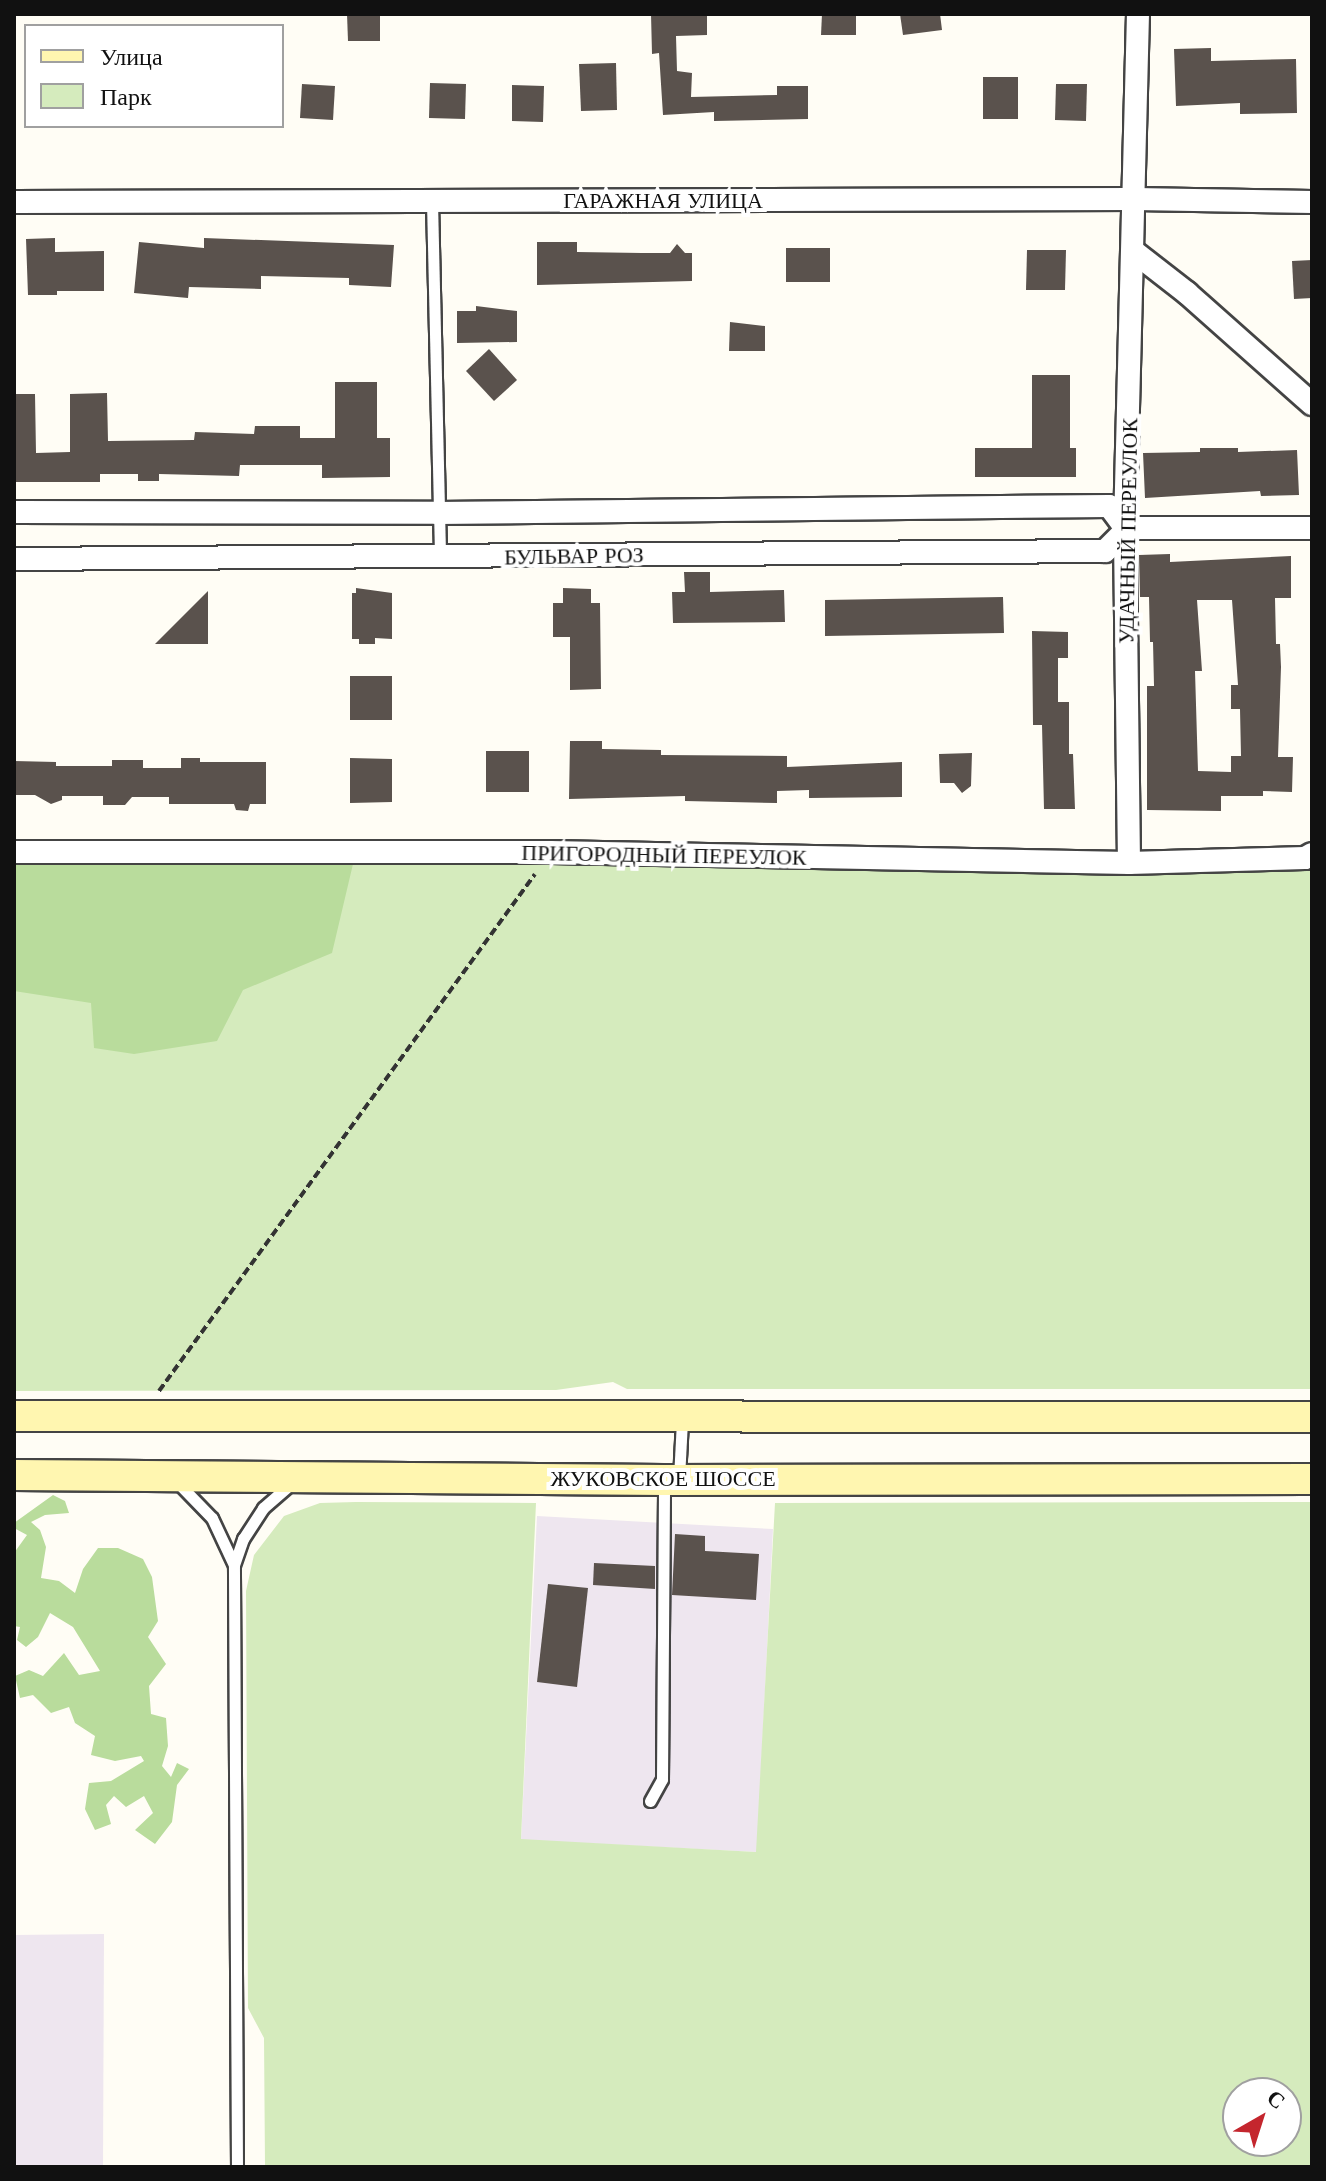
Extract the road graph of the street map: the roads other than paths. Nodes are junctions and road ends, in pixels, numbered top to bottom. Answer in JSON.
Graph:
{"nodes":[{"id":1,"x":1138,"y":14,"type":"edge"},
{"id":2,"x":1135,"y":199,"type":"junction"},
{"id":3,"x":432,"y":201,"type":"junction"},
{"id":4,"x":14,"y":202,"type":"edge"},
{"id":5,"x":1312,"y":202,"type":"edge"},
{"id":6,"x":1133,"y":251,"type":"junction"},
{"id":7,"x":1312,"y":404,"type":"edge"},
{"id":8,"x":14,"y":512,"type":"edge"},
{"id":9,"x":437,"y":513,"type":"junction"},
{"id":10,"x":1312,"y":528,"type":"edge"},
{"id":11,"x":1125,"y":529,"type":"junction"},
{"id":12,"x":440,"y":558,"type":"junction"},
{"id":13,"x":14,"y":559,"type":"edge"},
{"id":14,"x":14,"y":852,"type":"edge"},
{"id":15,"x":1312,"y":854,"type":"edge"},
{"id":16,"x":1129,"y":863,"type":"junction"},
{"id":17,"x":14,"y":1416,"type":"edge"},
{"id":18,"x":1312,"y":1417,"type":"edge"},
{"id":19,"x":682,"y":1419,"type":"junction"},
{"id":20,"x":168,"y":1474,"type":"junction"},
{"id":21,"x":14,"y":1475,"type":"edge"},
{"id":22,"x":304,"y":1476,"type":"junction"},
{"id":23,"x":1312,"y":1479,"type":"edge"},
{"id":24,"x":672,"y":1480,"type":"junction"},
{"id":25,"x":234,"y":1565,"type":"junction"},
{"id":26,"x":650,"y":1801,"type":"dead end"},
{"id":27,"x":237,"y":2167,"type":"edge"}],
"edges":[{"from":1,"to":2,"type":"street","name":"УДАЧНЫЙ ПЕРЕУЛОК"},
{"from":2,"to":3,"type":"street","name":"ГАРАЖНАЯ УЛИЦА"},
{"from":2,"to":5,"type":"street","name":"ГАРАЖНАЯ УЛИЦА"},
{"from":2,"to":6,"type":"street","name":"УДАЧНЫЙ ПЕРЕУЛОК"},
{"from":3,"to":4,"type":"street","name":"ГАРАЖНАЯ УЛИЦА"},
{"from":3,"to":9,"type":"lane"},
{"from":6,"to":7,"type":"street"},
{"from":6,"to":11,"type":"street","name":"УДАЧНЫЙ ПЕРЕУЛОК"},
{"from":8,"to":9,"type":"street"},
{"from":9,"to":11,"type":"street"},
{"from":9,"to":12,"type":"lane"},
{"from":10,"to":11,"type":"street"},
{"from":11,"to":12,"type":"street","name":"БУЛЬВАР РОЗ"},
{"from":11,"to":16,"type":"street","name":"УДАЧНЫЙ ПЕРЕУЛОК"},
{"from":12,"to":13,"type":"street","name":"БУЛЬВАР РОЗ"},
{"from":14,"to":16,"type":"street","name":"ПРИГОРОДНЫЙ ПЕРЕУЛОК"},
{"from":15,"to":16,"type":"street","name":"ПРИГОРОДНЫЙ ПЕРЕУЛОК"},
{"from":17,"to":19,"type":"main road"},
{"from":18,"to":19,"type":"main road"},
{"from":19,"to":24,"type":"lane"},
{"from":20,"to":21,"type":"main road","name":"ЖУКОВСКОЕ ШОССЕ"},
{"from":20,"to":22,"type":"main road","name":"ЖУКОВСКОЕ ШОССЕ"},
{"from":20,"to":25,"type":"lane"},
{"from":22,"to":24,"type":"main road","name":"ЖУКОВСКОЕ ШОССЕ"},
{"from":22,"to":25,"type":"lane"},
{"from":23,"to":24,"type":"main road","name":"ЖУКОВСКОЕ ШОССЕ"},
{"from":24,"to":26,"type":"lane"},
{"from":25,"to":27,"type":"lane"}]}
